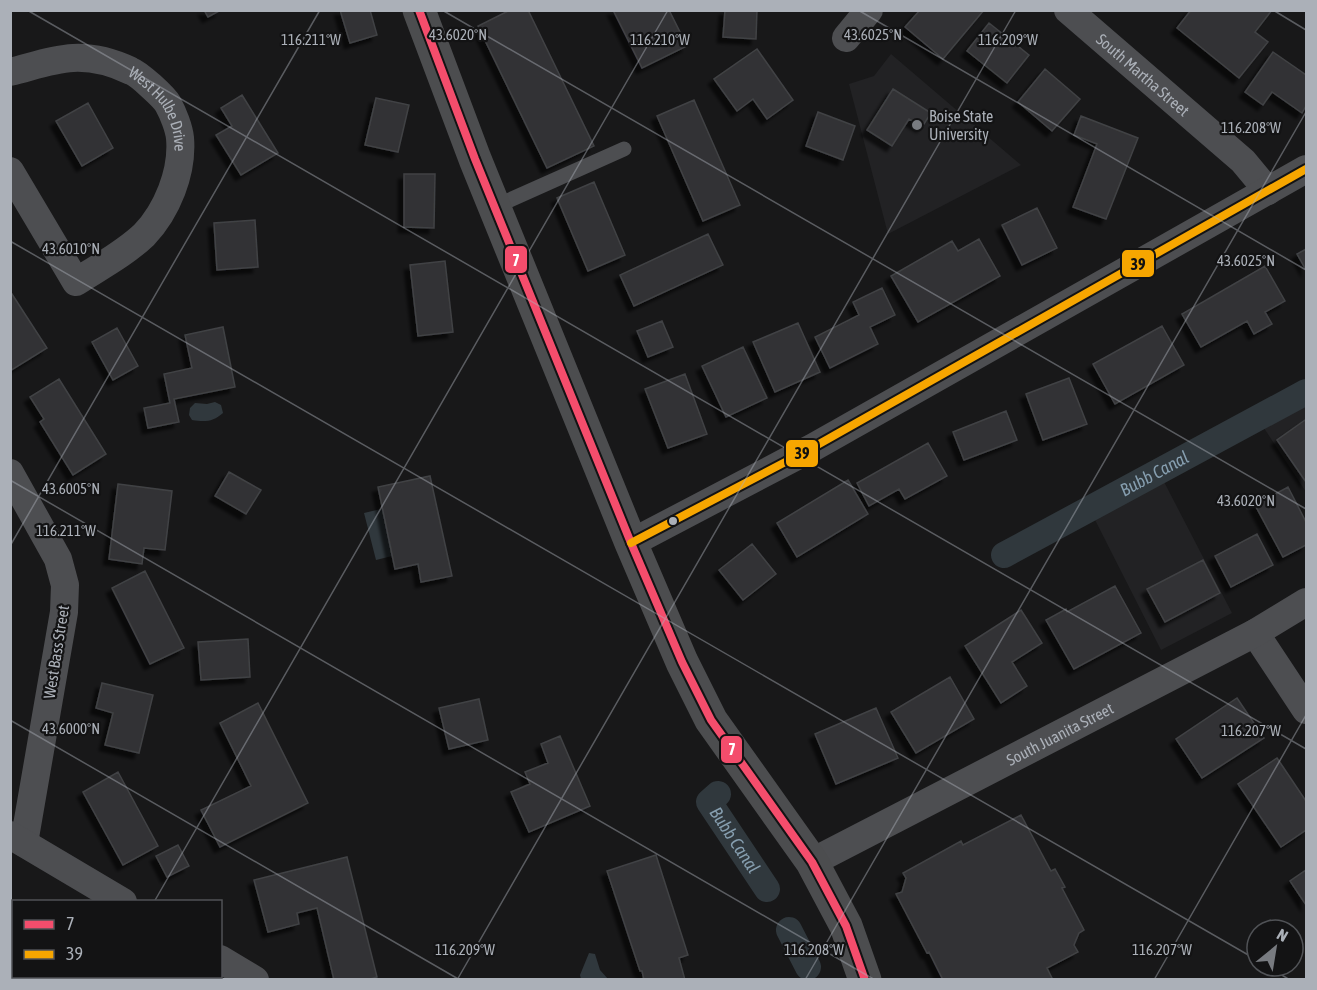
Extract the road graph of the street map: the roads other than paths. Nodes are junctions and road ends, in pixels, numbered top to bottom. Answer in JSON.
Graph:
{"nodes":[{"id":1,"x":418,"y":10,"type":"edge"},
{"id":2,"x":869,"y":10,"type":"edge"},
{"id":3,"x":1068,"y":10,"type":"edge"},
{"id":4,"x":846,"y":38,"type":"dead end"},
{"id":5,"x":10,"y":72,"type":"edge"},
{"id":6,"x":624,"y":149,"type":"dead end"},
{"id":7,"x":1306,"y":169,"type":"edge"},
{"id":8,"x":10,"y":171,"type":"edge"},
{"id":9,"x":1268,"y":190,"type":"junction"},
{"id":10,"x":494,"y":207,"type":"junction"},
{"id":11,"x":10,"y":473,"type":"edge"},
{"id":12,"x":631,"y":543,"type":"junction"},
{"id":13,"x":1306,"y":602,"type":"edge"},
{"id":14,"x":1256,"y":633,"type":"junction"},
{"id":15,"x":1306,"y":711,"type":"edge"},
{"id":16,"x":17,"y":839,"type":"edge"},
{"id":17,"x":812,"y":862,"type":"junction"},
{"id":18,"x":120,"y":900,"type":"edge"},
{"id":19,"x":222,"y":960,"type":"edge"},
{"id":20,"x":255,"y":980,"type":"edge"},
{"id":21,"x":865,"y":980,"type":"edge"}],
"edges":[{"from":1,"to":10,"type":"street"},
{"from":2,"to":4,"type":"street"},
{"from":3,"to":9,"type":"street","name":"South Martha Street"},
{"from":5,"to":8,"type":"street","name":"West Hulbe Drive"},
{"from":6,"to":10,"type":"lane"},
{"from":7,"to":9,"type":"street"},
{"from":9,"to":12,"type":"street"},
{"from":10,"to":12,"type":"street"},
{"from":11,"to":16,"type":"street","name":"West Bass Street"},
{"from":12,"to":17,"type":"street"},
{"from":13,"to":14,"type":"street","name":"South Juanita Street"},
{"from":14,"to":15,"type":"street"},
{"from":14,"to":17,"type":"street","name":"South Juanita Street"},
{"from":16,"to":18,"type":"street"},
{"from":17,"to":21,"type":"street"},
{"from":19,"to":20,"type":"street"}]}
